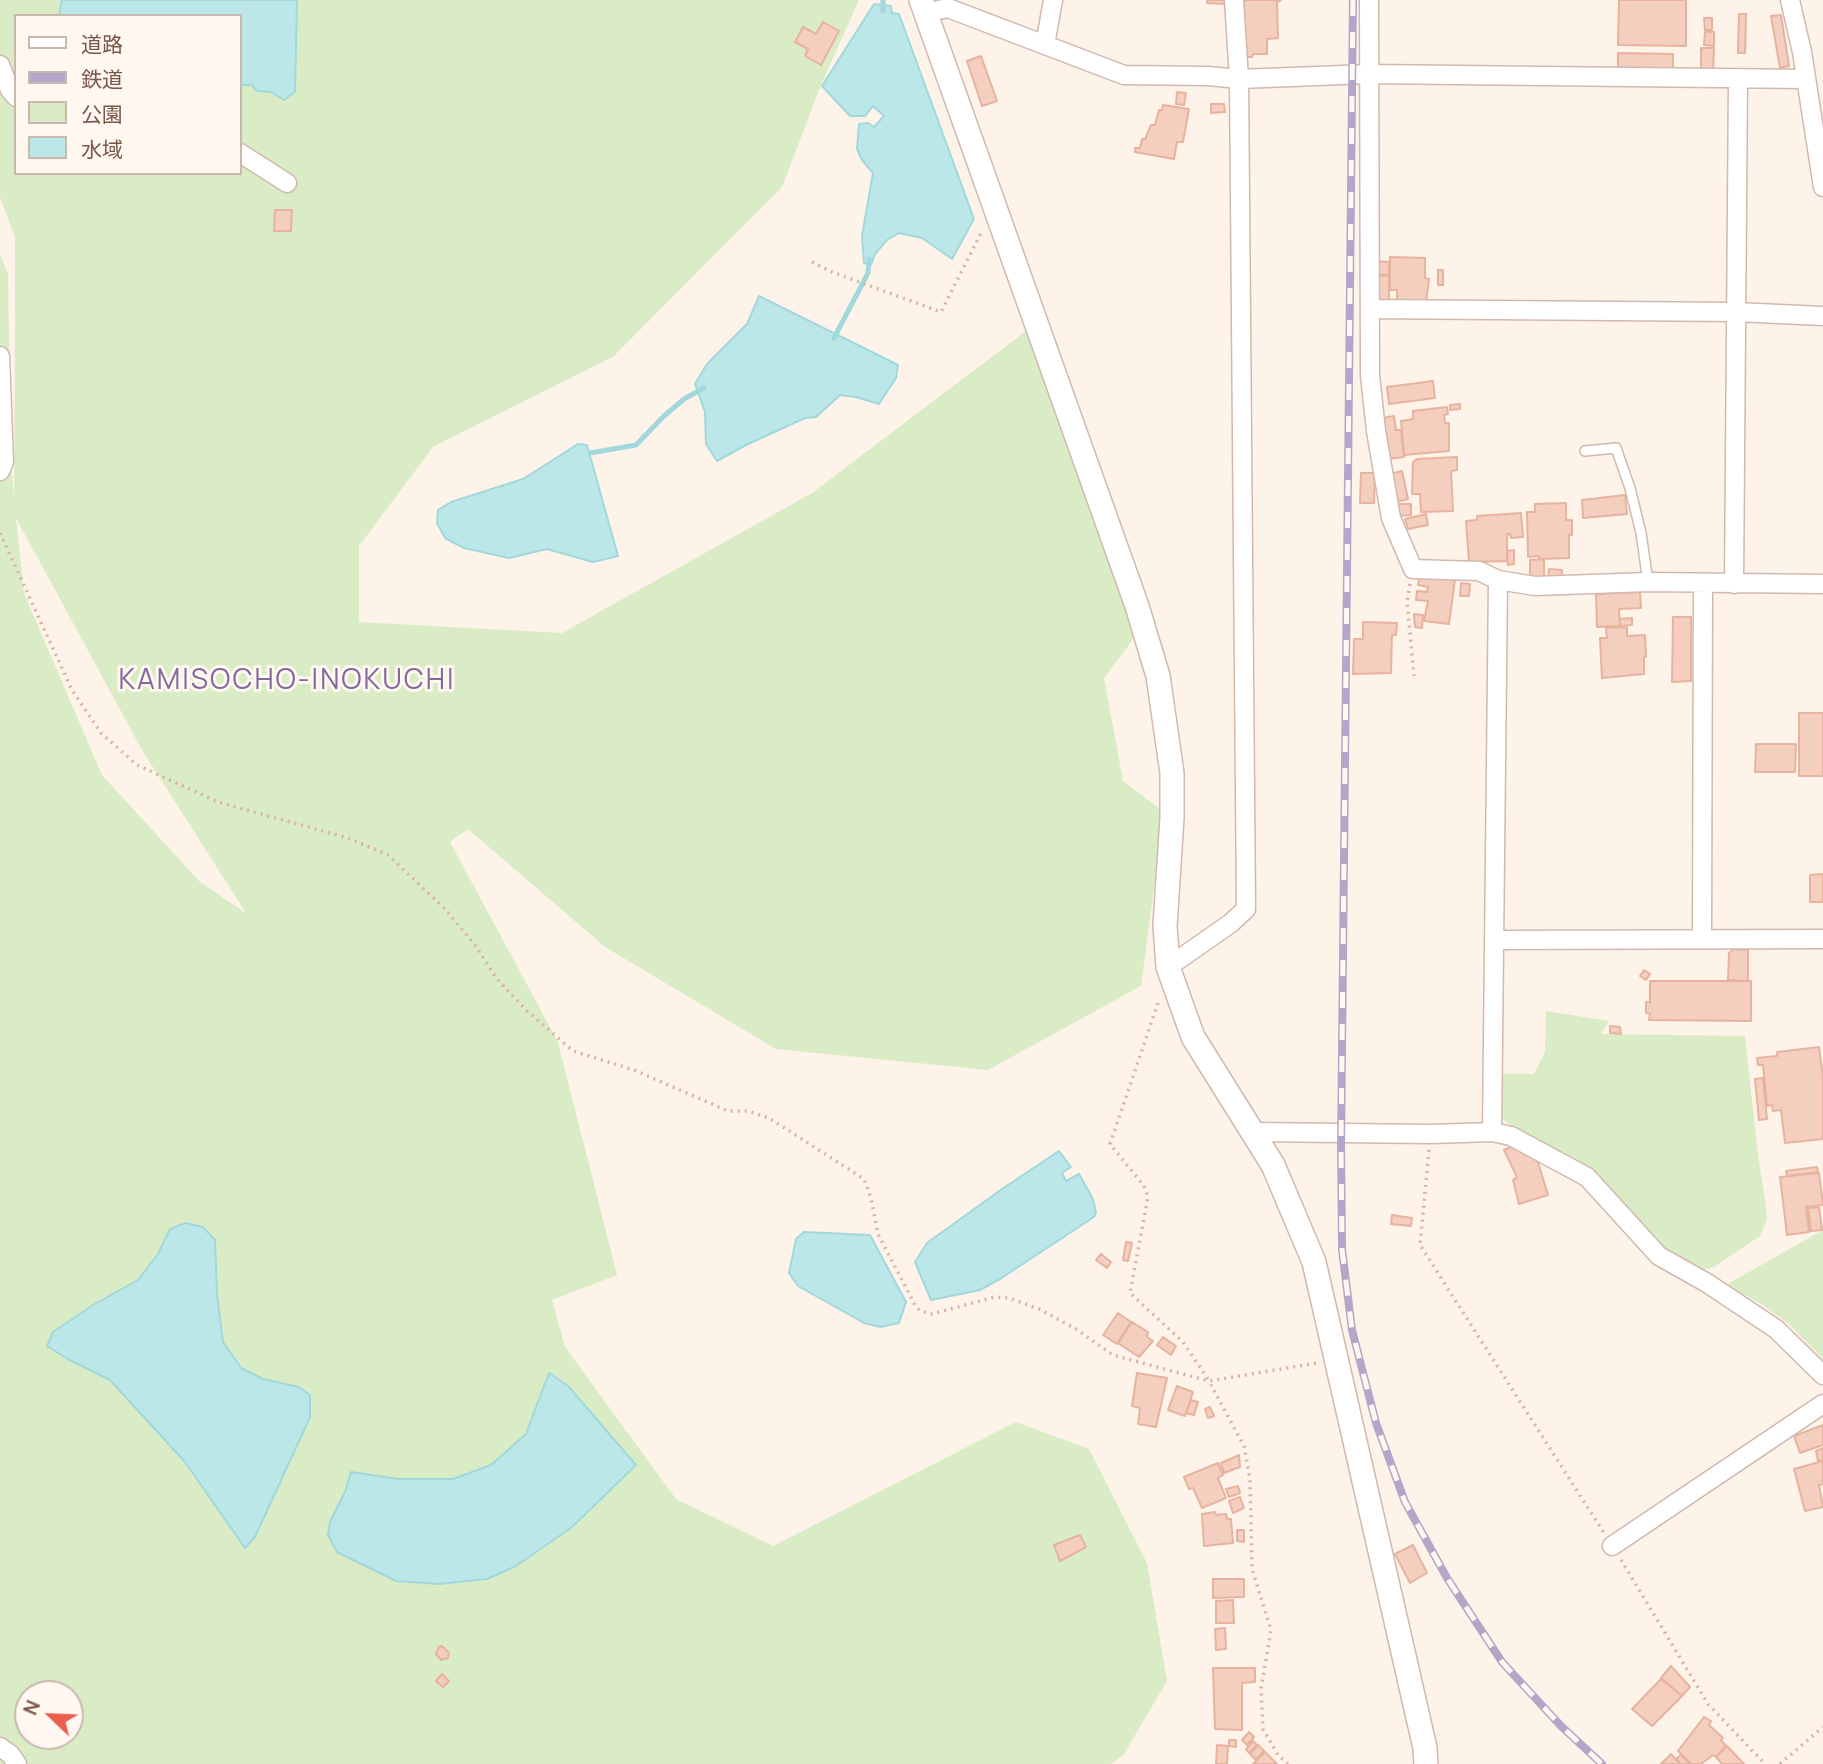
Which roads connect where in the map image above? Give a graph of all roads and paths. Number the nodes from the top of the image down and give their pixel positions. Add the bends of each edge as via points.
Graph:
1 (1054, 0) edge
2 (1234, 0) edge
3 (1369, 0) edge
4 (1790, 0) edge
5 (923, 6) edge
6 (1045, 45) junction
7 (0, 65) edge
8 (1368, 74) junction
9 (1738, 78) junction
10 (1239, 79) junction
11 (1806, 79) junction
12 (14, 95) edge
13 (242, 154) edge
14 (287, 183) dead end
15 (1823, 187) edge
16 (997, 213) junction
17 (812, 262) dead end
18 (1370, 309) junction
19 (1736, 312) junction
20 (1823, 316) edge
21 (0, 356) edge
22 (1586, 451) dead end
23 (0, 471) edge
24 (0, 533) edge
25 (1413, 569) junction
26 (1498, 580) junction
27 (1648, 582) junction
28 (1703, 583) junction
29 (1734, 584) junction
30 (1823, 584) edge
31 (1414, 676) dead end
32 (1702, 938) junction
33 (1823, 939) edge
34 (1494, 940) junction
35 (1171, 976) junction
36 (1254, 1132) junction
37 (1492, 1132) junction
38 (1431, 1134) junction
39 (1336, 1360) junction
40 (1823, 1375) edge
41 (1209, 1381) junction
42 (1823, 1404) edge
43 (1612, 1546) junction
44 (1823, 1727) edge
45 (0, 1747) edge
46 (17, 1764) edge
47 (1288, 1764) edge
48 (1426, 1764) edge
49 (1765, 1764) edge
50 (1780, 1764) edge

1 - 6 street
2 - 10 street
3 - 8 street
4 - 11 street
5 - 6 street via 948,8
5 - 16 street
6 - 10 street via 1124,75
7 - 12 street
8 - 9 street
8 - 10 street
8 - 18 street
9 - 11 street
9 - 19 street
10 - 35 street via 1246,909
11 - 15 street
13 - 14 street
16 - 17 path via 979,235 941,312
16 - 35 street via 1158,676 1172,773 1165,926
18 - 19 street
18 - 25 street via 1376,431 1391,518
19 - 20 street
19 - 29 street
21 - 23 street via 4,462
22 - 27 lane via 1616,448 1642,533
24 - 41 path via 72,690 101,733 137,765 218,802 348,838 388,855 446,910 527,1011 573,1051 634,1070 728,1111 769,1118 864,1179 878,1234 920,1311 932,1314 995,1297 1009,1298 1076,1329 1113,1355
25 - 26 street via 1479,572
25 - 31 path via 1408,601
26 - 27 street via 1535,586
26 - 34 street
27 - 28 street
28 - 29 street
28 - 32 street
29 - 30 street
32 - 33 street
32 - 34 street
34 - 37 street
35 - 36 street via 1193,1037
35 - 41 path via 1110,1144 1148,1197 1130,1293 1183,1342
36 - 38 street
36 - 39 street via 1314,1262
37 - 38 street
37 - 40 street via 1511,1136 1587,1177 1659,1256 1776,1329
38 - 43 path via 1420,1245
39 - 41 path
39 - 48 street
41 - 47 path via 1244,1446 1250,1479 1252,1569 1271,1630 1261,1689 1264,1729
42 - 43 street
43 - 49 path via 1708,1704
44 - 50 path
45 - 46 street

